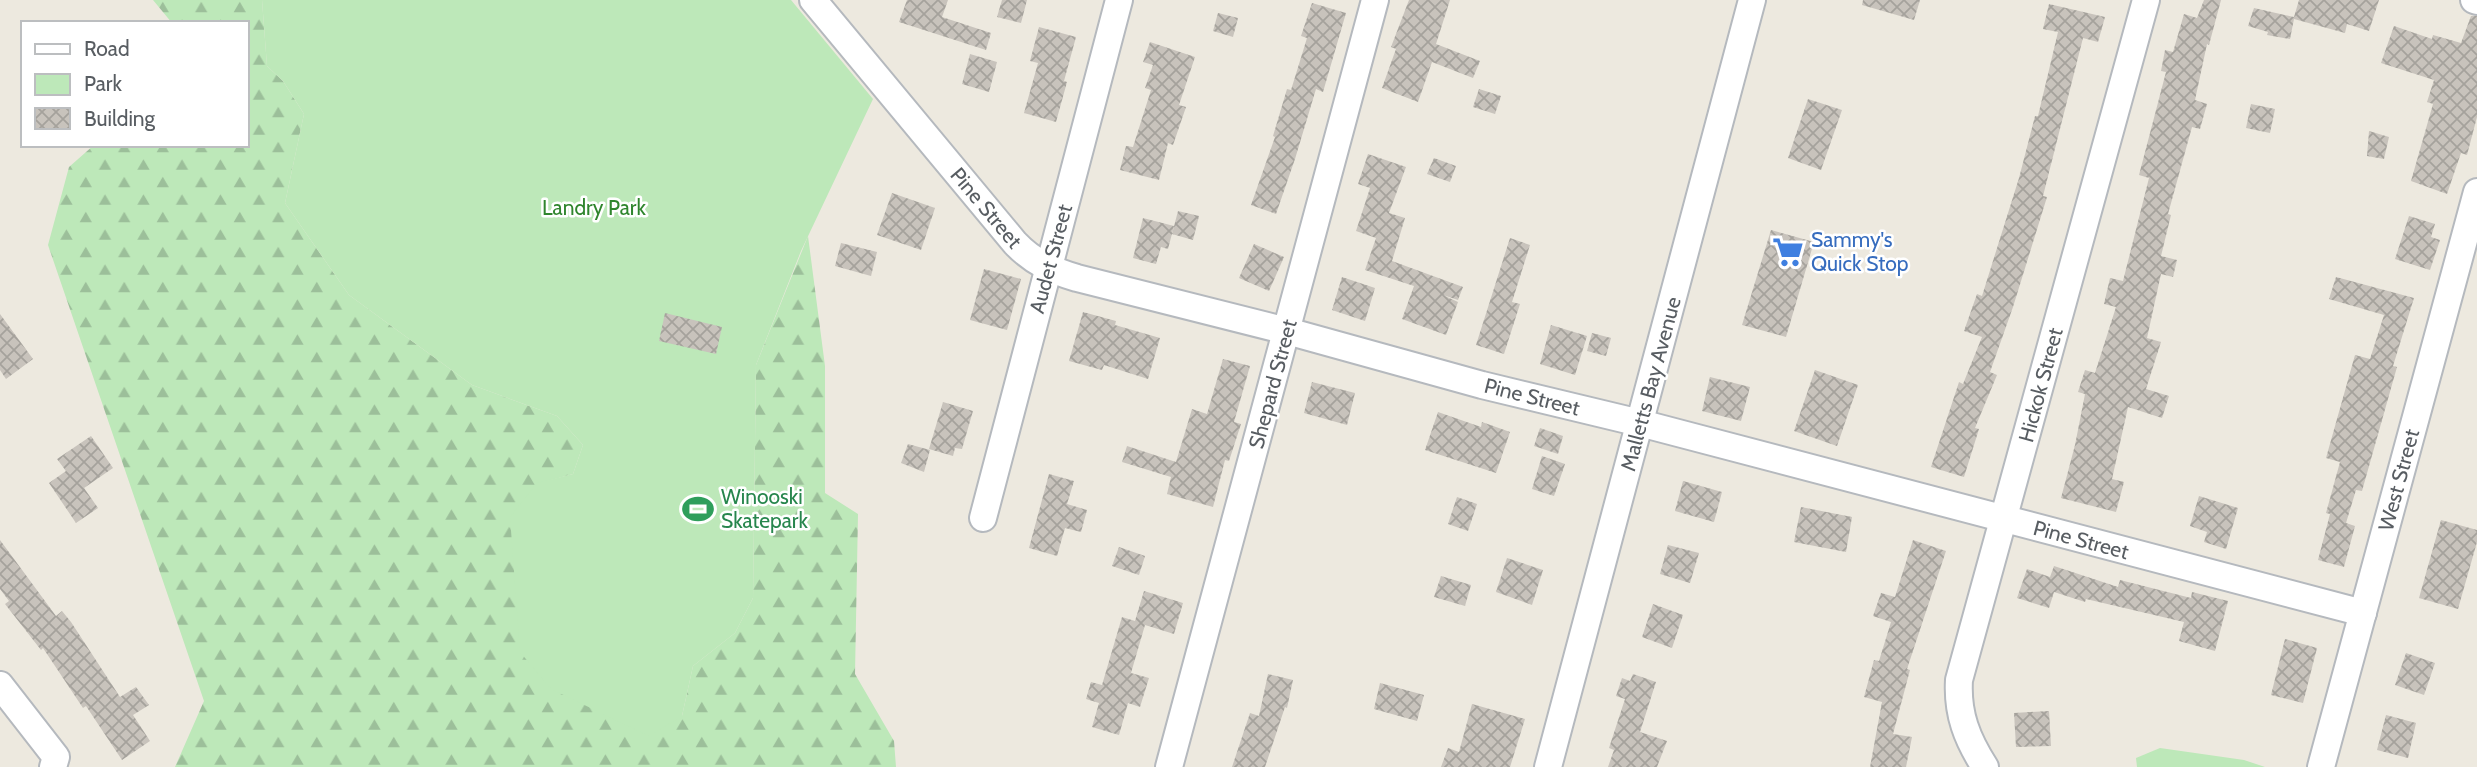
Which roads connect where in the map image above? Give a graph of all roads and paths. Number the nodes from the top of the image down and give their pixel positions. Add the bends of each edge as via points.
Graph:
1 (813, 0) edge
2 (1119, 0) edge
3 (1375, 0) edge
4 (1752, 0) edge
5 (2146, 0) edge
6 (2477, 192) edge
7 (1049, 269) junction
8 (1287, 331) junction
9 (1640, 423) junction
10 (983, 518) dead end
11 (2004, 520) junction
12 (2363, 613) junction
13 (0, 685) edge
14 (53, 767) edge
15 (1169, 767) edge
16 (1548, 767) edge
17 (1985, 767) edge
18 (2321, 767) edge

1 - 7 street, Pine Street via 1014,243
2 - 7 street, Audet Street
3 - 8 street, Shepard Street
4 - 9 street, Malletts Bay Avenue
5 - 11 street, Hickok Street
6 - 12 street, West Street
7 - 8 street, Pine Street
7 - 10 street, Audet Street
8 - 9 street, Pine Street
8 - 15 street, Shepard Street
9 - 11 street, Pine Street
9 - 16 street, Malletts Bay Avenue
11 - 12 street, Pine Street
11 - 17 street, Hickok Street via 1959,680 1961,720
12 - 18 street, West Street
13 - 14 street via 56,757

